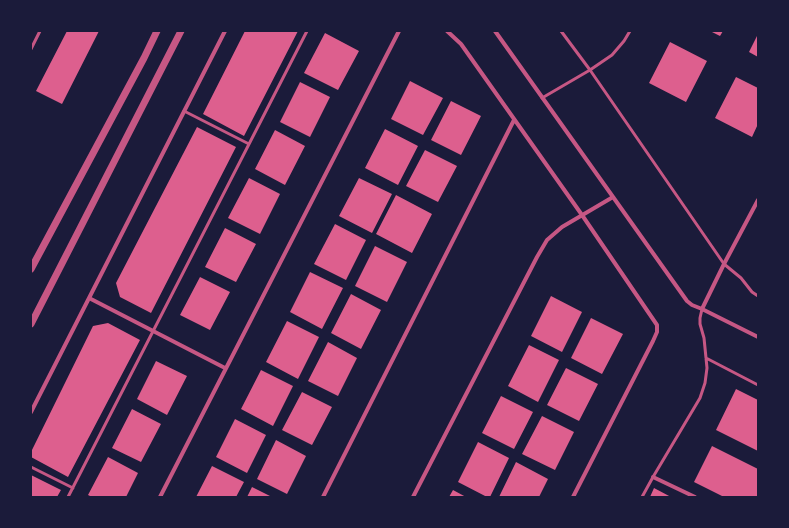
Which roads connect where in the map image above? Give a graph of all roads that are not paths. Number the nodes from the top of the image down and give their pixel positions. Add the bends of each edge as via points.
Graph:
1 (40, 31) edge
2 (157, 31) edge
3 (181, 31) edge
4 (185, 31) edge
5 (225, 31) edge
6 (308, 31) edge
7 (399, 31) edge
8 (447, 31) edge
9 (495, 31) edge
10 (561, 31) edge
11 (630, 31) edge
12 (31, 49) edge
13 (170, 52) junction
14 (590, 70) junction
15 (542, 98) junction
16 (184, 111) junction
17 (514, 120) junction
18 (249, 144) junction
19 (613, 197) junction
20 (758, 200) edge
21 (582, 215) junction
22 (724, 264) junction
23 (31, 269) edge
24 (758, 296) edge
25 (89, 298) junction
26 (702, 309) junction
27 (31, 324) edge
28 (153, 331) junction
29 (758, 337) edge
30 (706, 358) junction
31 (226, 368) junction
32 (758, 385) edge
33 (31, 412) edge
34 (31, 467) edge
35 (653, 476) junction
36 (73, 488) junction
37 (68, 497) edge
38 (160, 497) edge
39 (323, 497) edge
40 (413, 497) edge
41 (573, 497) edge
42 (642, 497) edge
43 (695, 497) edge

1 - 12 lane
2 - 23 street
3 - 13 street
4 - 13 street
5 - 16 street
6 - 18 lane
7 - 31 street
8 - 17 street via 461,44
9 - 15 street
10 - 14 lane
11 - 14 lane via 612,55
13 - 27 street
14 - 15 lane
14 - 22 lane
15 - 19 street
16 - 18 lane
16 - 25 street
17 - 21 street
17 - 39 street
18 - 28 lane
19 - 21 street
19 - 26 street via 687,301
20 - 22 street
21 - 40 street via 547,240
21 - 41 street via 657,325 657,332
22 - 24 lane
22 - 26 street
25 - 28 street
25 - 33 street
26 - 29 street
26 - 30 lane via 700,324
28 - 31 street
28 - 36 lane
30 - 32 lane
30 - 35 lane via 708,368 700,398
31 - 38 street
34 - 36 lane
35 - 42 lane
35 - 43 street
36 - 37 lane

